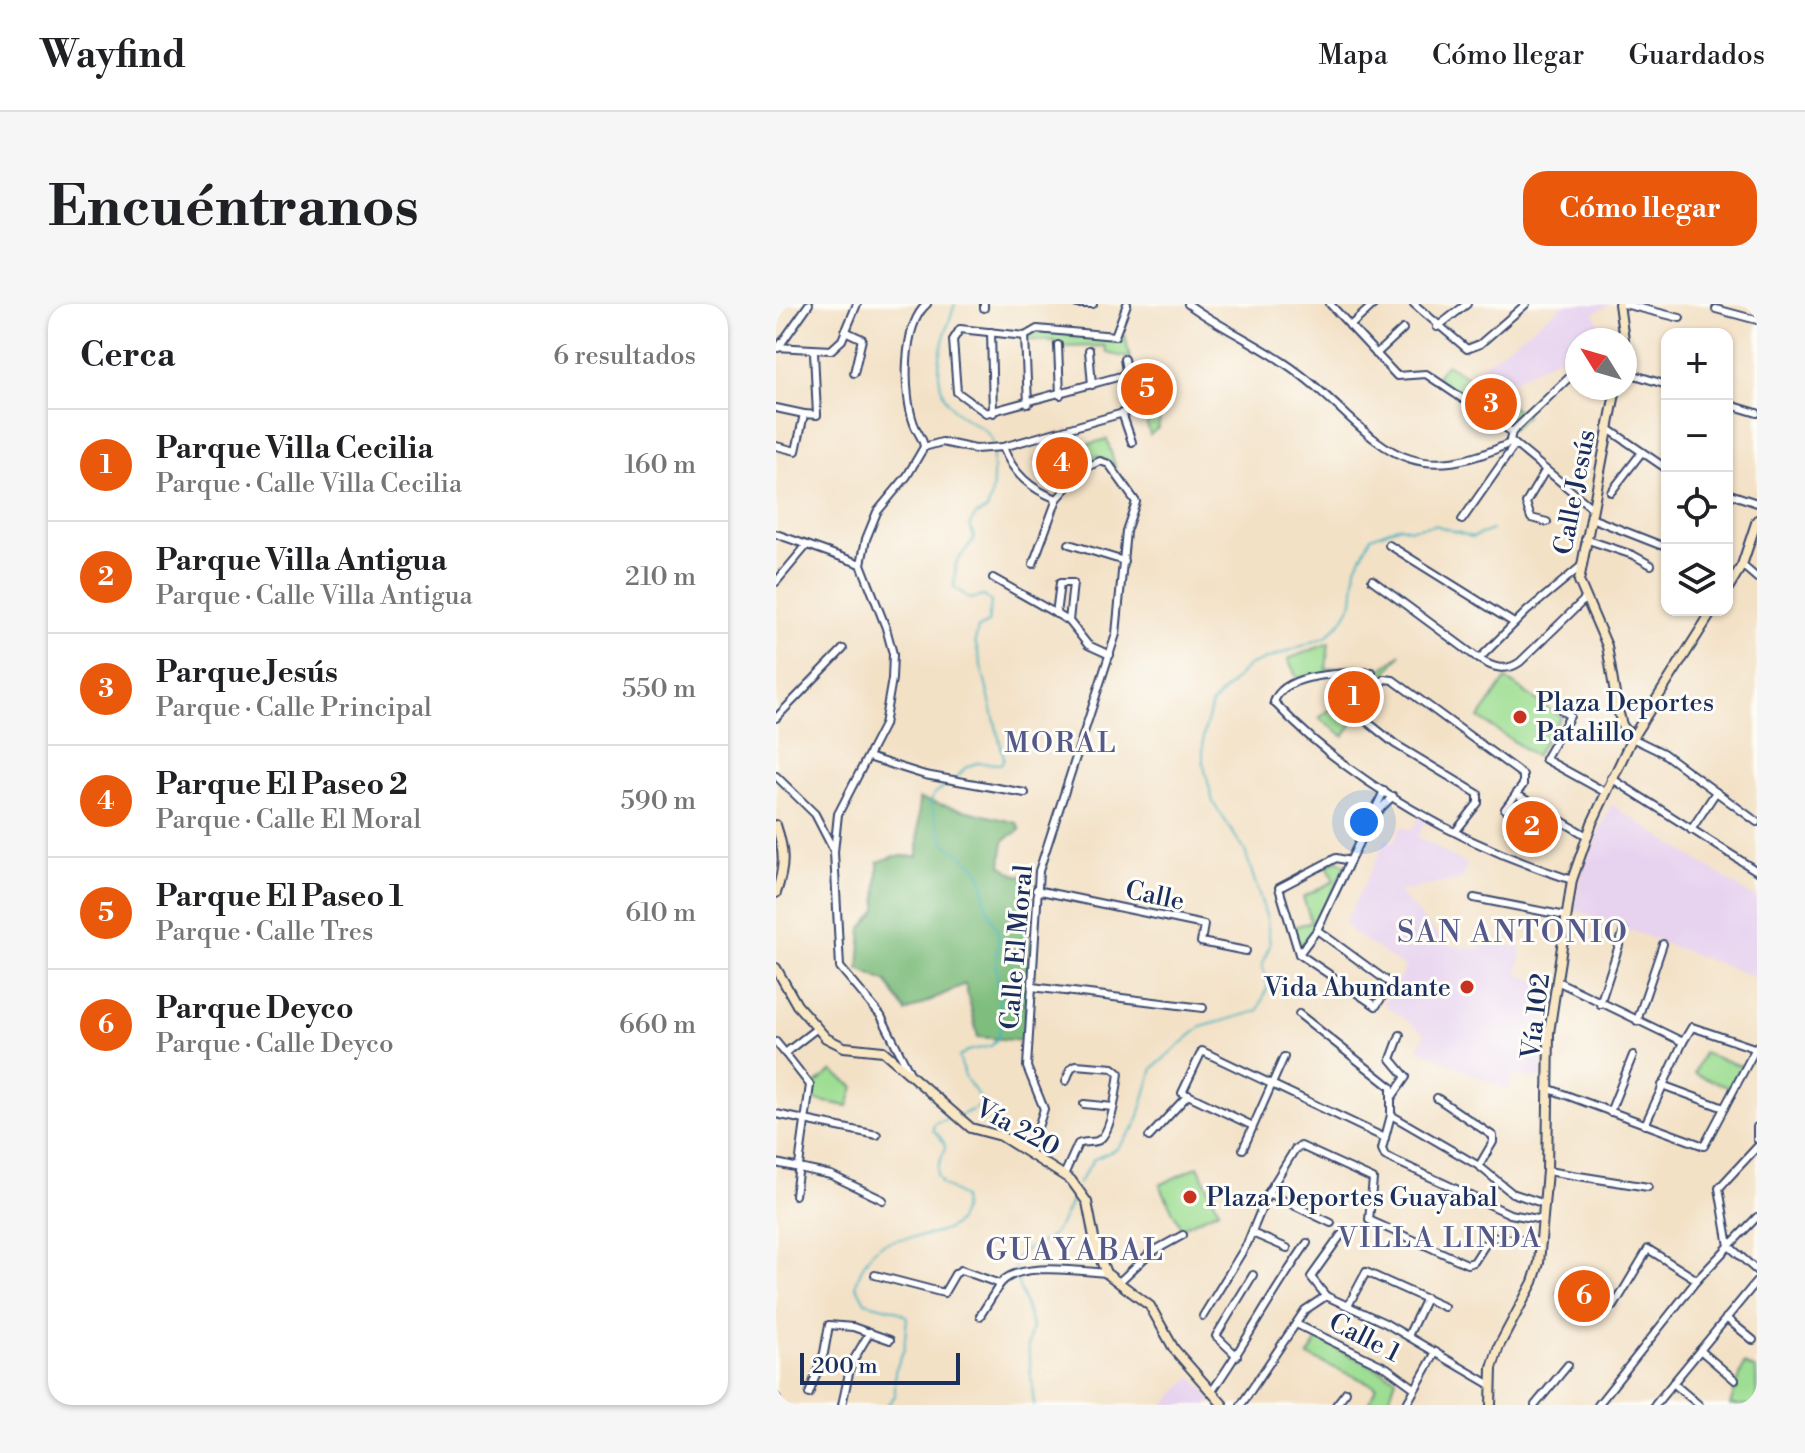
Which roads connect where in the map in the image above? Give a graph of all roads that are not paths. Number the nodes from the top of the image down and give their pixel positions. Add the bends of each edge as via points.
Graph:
1 (809, 304) edge
2 (857, 304) edge
3 (927, 304) edge
4 (1077, 304) edge
5 (1093, 304) edge
6 (1127, 304) edge
7 (1188, 304) edge
8 (1330, 304) edge
9 (1374, 304) edge
10 (1414, 304) edge
11 (1467, 304) edge
12 (1526, 304) edge
13 (1621, 304) edge
14 (1661, 308) edge
15 (1716, 309) dead end
16 (1680, 318) dead end
17 (1757, 320) edge
18 (1350, 326) junction
19 (1437, 327) junction
20 (1623, 328) edge
21 (1403, 329) dead end
22 (845, 331) junction
23 (991, 332) junction
24 (1025, 336) junction
25 (1058, 345) dead end
26 (777, 348) edge
27 (1089, 350) dead end
28 (814, 352) junction
29 (1376, 354) junction
30 (1124, 359) dead end
31 (854, 373) dead end
32 (1637, 376) edge
33 (1565, 381) edge
34 (1661, 383) edge
35 (1092, 385) junction
36 (1060, 395) junction
37 (1613, 400) edge
38 (1028, 404) junction
39 (1733, 406) edge
40 (776, 408) edge
41 (1141, 408) dead end
42 (993, 413) junction
43 (1122, 413) junction
44 (1757, 413) edge
45 (804, 414) junction
46 (1607, 428) junction
47 (1512, 432) junction
48 (1132, 442) dead end
49 (1512, 444) junction
50 (776, 446) edge
51 (924, 447) junction
52 (999, 447) junction
53 (1642, 452) junction
54 (1661, 465) edge
55 (1545, 471) junction
56 (1611, 492) dead end
57 (1733, 495) edge
58 (1057, 499) junction
59 (1757, 503) edge
60 (1591, 513) junction
61 (1462, 520) dead end
62 (1757, 520) edge
63 (1547, 522) dead end
64 (776, 534) edge
65 (1585, 539) junction
66 (1069, 544) dead end
67 (807, 545) junction
68 (1389, 545) dead end
69 (1660, 545) dead end
70 (1124, 561) junction
71 (861, 564) junction
72 (1033, 564) dead end
73 (1651, 565) dead end
74 (1742, 565) junction
75 (1580, 567) junction
76 (993, 578) dead end
77 (1757, 578) edge
78 (1372, 580) dead end
79 (1733, 580) edge
80 (776, 582) edge
81 (1585, 599) junction
82 (1056, 614) junction
83 (1709, 616) edge
84 (1069, 621) junction
85 (1514, 623) junction
86 (843, 649) dead end
87 (1110, 655) junction
88 (1479, 659) junction
89 (1372, 672) dead end
90 (1562, 711) dead end
91 (776, 718) edge
92 (1632, 738) junction
93 (868, 757) junction
94 (776, 776) edge
95 (1611, 778) junction
96 (1384, 791) junction
97 (1605, 792) junction
98 (1716, 792) junction
99 (1025, 793) dead end
100 (1516, 794) junction
101 (1393, 796) junction
102 (1505, 809) dead end
103 (1373, 816) junction
104 (1757, 822) edge
105 (776, 825) edge
106 (1691, 830) junction
107 (1456, 831) junction
108 (1587, 836) junction
109 (779, 846) edge
110 (834, 852) junction
111 (1350, 861) junction
112 (1756, 872) edge
113 (1572, 880) junction
114 (1036, 890) junction
115 (776, 893) edge
116 (1474, 898) dead end
117 (1566, 916) junction
118 (1317, 930) junction
119 (1624, 930) dead end
120 (1663, 944) dead end
121 (1246, 951) dead end
122 (1299, 954) junction
123 (776, 968) edge
124 (1559, 982) junction
125 (1032, 987) junction
126 (1600, 1004) junction
127 (1203, 1008) dead end
128 (1299, 1014) dead end
129 (1637, 1021) junction
130 (816, 1029) junction
131 (1400, 1035) dead end
132 (776, 1042) edge
133 (1683, 1042) junction
134 (1757, 1048) edge
135 (785, 1053) junction
136 (1633, 1055) dead end
137 (1284, 1057) dead end
138 (910, 1073) junction
139 (1066, 1081) dead end
140 (1272, 1082) junction
141 (1662, 1085) junction
142 (1547, 1088) junction
143 (1188, 1095) junction
144 (1392, 1097) junction
145 (1437, 1098) dead end
146 (1084, 1104) dead end
147 (1113, 1107) junction
148 (1724, 1108) junction
149 (1610, 1112) junction
150 (776, 1114) edge
151 (1391, 1115) junction
152 (805, 1121) junction
153 (1645, 1125) junction
154 (1253, 1126) junction
155 (1757, 1127) edge
156 (877, 1135) dead end
157 (1149, 1137) dead end
158 (1385, 1138) junction
159 (1757, 1139) edge
160 (1757, 1147) edge
161 (1243, 1149) dead end
162 (1030, 1151) junction
163 (776, 1163) edge
164 (1479, 1166) junction
165 (799, 1168) junction
166 (1547, 1171) junction
167 (1068, 1174) junction
168 (1648, 1187) dead end
169 (1268, 1193) junction
170 (795, 1195) dead end
171 (883, 1200) dead end
172 (1545, 1204) junction
173 (1754, 1218) edge
174 (1543, 1220) junction
175 (1331, 1223) dead end
176 (1757, 1228) edge
177 (1252, 1233) junction
178 (1183, 1235) dead end
179 (1341, 1235) dead end
180 (1542, 1242) junction
181 (1307, 1243) dead end
182 (1729, 1246) junction
183 (1287, 1248) dead end
184 (1757, 1271) edge
185 (1106, 1273) junction
186 (875, 1275) dead end
187 (1253, 1275) dead end
188 (1697, 1280) junction
189 (1757, 1281) edge
190 (1118, 1283) junction
191 (1000, 1284) junction
192 (1326, 1296) junction
193 (1426, 1298) junction
194 (1349, 1304) junction
195 (1614, 1306) dead end
196 (1444, 1307) dead end
197 (980, 1316) dead end
198 (1203, 1316) dead end
199 (1726, 1318) junction
200 (1296, 1324) junction
201 (870, 1332) junction
202 (1408, 1336) junction
203 (890, 1340) dead end
204 (1755, 1341) edge
205 (1700, 1350) junction
206 (1436, 1352) junction
207 (1237, 1356) junction
208 (1568, 1365) dead end
209 (1735, 1380) dead end
210 (1673, 1383) junction
211 (1491, 1385) junction
212 (1413, 1387) junction
213 (1212, 1391) junction
214 (1346, 1392) dead end
215 (809, 1394) dead end
216 (776, 1397) edge
217 (778, 1405) edge
218 (842, 1405) edge
219 (1223, 1405) edge
220 (1241, 1405) edge
221 (1336, 1405) edge
222 (1406, 1405) edge
223 (1491, 1405) edge
224 (1535, 1405) edge
225 (1598, 1405) edge
226 (1655, 1405) edge
227 (1699, 1405) edge

1 - 26 street
2 - 22 street
3 - 51 street via 913,320 907,352 914,424
4 - 5 street
6 - 24 street via 1115,336 1037,329
7 - 49 street via 1282,361 1367,436 1404,456 1456,463
8 - 18 street
9 - 18 street
10 - 19 street
11 - 19 street
12 - 19 street via 1467,349
13 - 14 street
13 - 20 main road
14 - 16 street
15 - 17 street
18 - 29 street
21 - 29 street
22 - 28 street via 837,346
22 - 31 street via 862,339
23 - 24 street
23 - 42 street
23 - 42 street via 955,333 960,396
24 - 38 street
25 - 36 street
26 - 28 street
27 - 35 street
28 - 45 street via 817,415
29 - 47 street via 1397,376 1426,374
30 - 35 street via 1124,374
32 - 34 street
33 - 47 street
35 - 36 street
36 - 38 street
37 - 46 main road, Calle Jesús
38 - 42 street
39 - 44 street
40 - 45 street
41 - 43 street
43 - 48 street
43 - 52 street
45 - 50 street via 796,451
46 - 53 street
46 - 60 main road, Calle Jesús
47 - 49 street
49 - 55 street
49 - 61 street
51 - 52 street via 942,442
51 - 71 street via 871,523
52 - 58 street via 1024,481
53 - 54 street
53 - 56 street
55 - 60 street
55 - 63 street via 1526,503 1531,518
57 - 59 street
58 - 70 street, Calle El Moral via 1085,468 1100,461 1109,464 1136,502 1126,531
58 - 72 street
60 - 65 main road, Calle Jesús
60 - 69 street
62 - 74 main road
64 - 67 street
65 - 73 street
65 - 75 main road, Calle Jesús
66 - 70 street
67 - 71 street
67 - 80 street
68 - 85 street
70 - 87 street, Calle El Moral
71 - 93 street via 893,654 889,707
74 - 77 street
74 - 79 main road
75 - 81 main road, Calle Jesús
75 - 85 street
76 - 82 street
78 - 88 street
81 - 88 street via 1515,666 1497,668
81 - 92 main road, Calle Jesús via 1607,646 1622,725
82 - 84 street
82 - 84 street via 1060,583 1073,583
83 - 92 main road, Vía 102
84 - 87 street via 1088,645
85 - 88 street
86 - 91 street
87 - 114 street, Calle El Moral via 1043,854
89 - 96 street via 1314,678 1286,687 1274,702
90 - 97 street via 1570,716 1545,759
92 - 95 main road, Vía 102
92 - 98 street via 1663,753
93 - 99 street
93 - 110 street via 838,814
94 - 110 street via 815,814
95 - 97 main road, Vía 102
95 - 106 street
96 - 101 street
96 - 103 street
97 - 108 main road, Vía 102
98 - 104 street
98 - 106 street
100 - 102 street
100 - 107 street via 1523,775 1390,678 1381,681 1360,710 1361,718 1478,794 1478,803
100 - 108 street
101 - 103 street
101 - 107 street
103 - 111 street
105 - 109 main road
106 - 112 street
107 - 113 street via 1500,854
108 - 113 main road, Vía 102
109 - 115 main road via 785,867
110 - 138 street via 840,967 881,1016
111 - 118 street
111 - 122 street via 1336,858 1279,888
113 - 117 main road, Vía 102
114 - 121 street, Calle via 1204,925 1201,942
114 - 125 street, Calle El Moral
116 - 117 street
117 - 124 main road, Vía 102
118 - 122 street
118 - 122 street via 1391,985 1373,1007
119 - 126 street
120 - 129 street
123 - 130 main road
124 - 126 street
124 - 142 main road, Vía 102 via 1550,1020
125 - 127 street
125 - 162 street, Calle El Moral via 1027,1067 1044,1109
126 - 129 street
128 - 144 street via 1391,1087
129 - 133 street
130 - 135 street
130 - 138 main road, Vía 220 via 834,1043 883,1051
131 - 144 street via 1391,1059 1406,1077
132 - 135 street
133 - 134 street via 1692,1027
133 - 141 street
134 - 148 street
135 - 152 street via 808,1080
136 - 149 street
137 - 140 street
138 - 162 main road, Vía 220 via 971,1128
139 - 147 street via 1076,1065 1117,1070
140 - 143 street via 1202,1051 1182,1093
140 - 154 street
140 - 158 street
141 - 148 street
141 - 153 street
142 - 149 street
142 - 166 main road, Vía 102
143 - 154 street
143 - 157 street
144 - 151 street
145 - 164 street via 1493,1136
146 - 147 street
147 - 167 street via 1104,1135 1078,1144
148 - 153 street via 1704,1146
149 - 153 street
150 - 152 street
151 - 158 street
151 - 164 street
152 - 156 street
152 - 165 street
154 - 161 street
155 - 159 street
158 - 174 street via 1385,1156 1510,1214
160 - 182 street via 1719,1188
162 - 167 main road, Vía 220
163 - 165 street
164 - 172 street via 1512,1193
165 - 170 street
165 - 171 street via 831,1175
166 - 168 street
166 - 172 main road, Vía 102
167 - 185 main road, Vía 220 via 1087,1202
169 - 175 street
169 - 177 street
169 - 180 street via 1301,1146 1373,1179 1369,1220 1471,1265 1490,1237
172 - 174 main road, Vía 102
173 - 176 street
173 - 182 street
174 - 180 main road, Vía 102
177 - 183 street
177 - 198 street
178 - 190 street via 1150,1253
179 - 192 street via 1310,1281
180 - 211 main road, Vía 102 via 1533,1282 1499,1346
181 - 207 street via 1263,1306
182 - 184 street
182 - 188 street
185 - 190 main road
185 - 191 street via 1049,1269 1010,1274
186 - 191 street via 944,1293 958,1271
187 - 207 street via 1216,1336
188 - 195 street via 1648,1249
188 - 225 street
189 - 199 street
190 - 213 main road via 1150,1306 1174,1349
191 - 197 street
192 - 194 street
192 - 200 street via 1310,1304
193 - 194 street via 1366,1272
193 - 196 street
193 - 202 street
194 - 202 street
199 - 204 street
199 - 205 street
200 - 212 street, Calle 1 via 1387,1368
200 - 220 street
201 - 203 street
201 - 215 street via 829,1325
201 - 218 street via 851,1364
202 - 206 street
205 - 209 street
205 - 210 street
206 - 211 street
206 - 212 street
207 - 213 street
208 - 224 street
210 - 226 street
210 - 227 street
211 - 223 main road, Vía 102
212 - 222 street
213 - 219 main road
214 - 221 street
216 - 217 street

